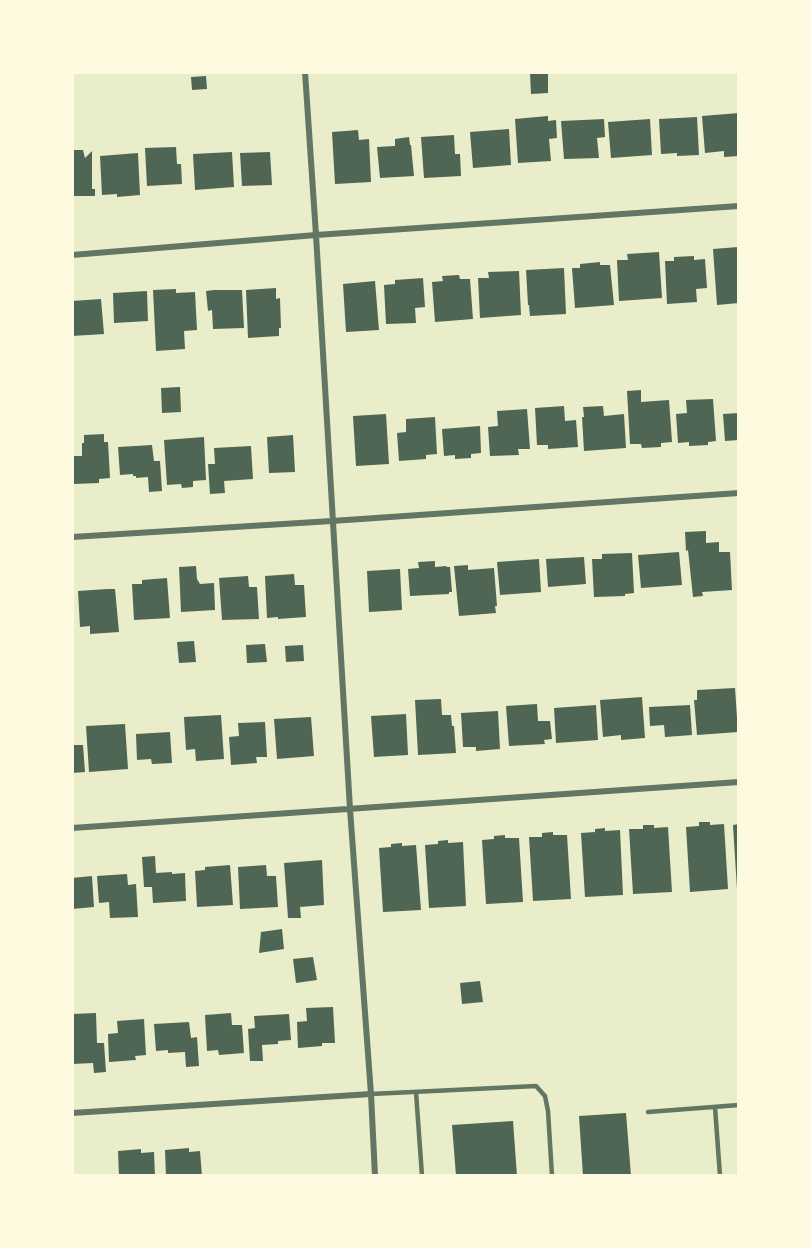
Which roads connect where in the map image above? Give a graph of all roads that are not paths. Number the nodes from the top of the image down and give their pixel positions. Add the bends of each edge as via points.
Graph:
1 (304, 72) edge
2 (739, 206) edge
3 (316, 235) junction
4 (72, 255) edge
5 (739, 493) edge
6 (332, 521) junction
7 (72, 537) edge
8 (739, 782) edge
9 (350, 809) junction
10 (72, 828) edge
11 (416, 1092) junction
12 (371, 1094) junction
13 (739, 1105) edge
14 (714, 1107) junction
15 (648, 1112) dead end
16 (72, 1113) edge
17 (375, 1176) edge
18 (422, 1176) edge
19 (552, 1176) edge
20 (720, 1176) edge

1 - 3 street
2 - 3 street
3 - 4 street
3 - 6 street
5 - 6 street
6 - 7 street
6 - 9 street
8 - 9 street
9 - 10 street
9 - 12 street
11 - 12 lane
11 - 18 lane
11 - 19 lane via 536,1086 545,1095 548,1111
12 - 16 street
12 - 17 street
13 - 14 lane
14 - 15 lane
14 - 20 lane

